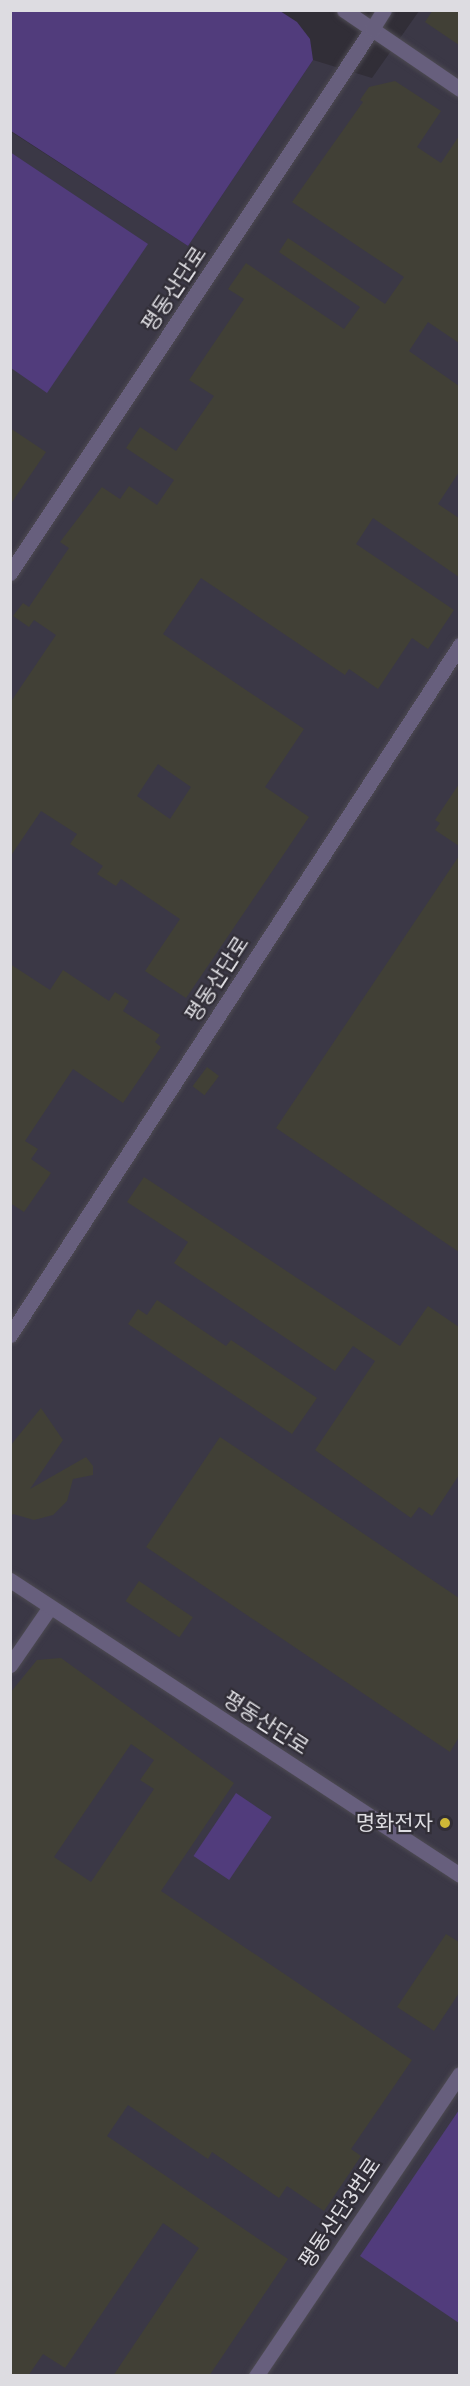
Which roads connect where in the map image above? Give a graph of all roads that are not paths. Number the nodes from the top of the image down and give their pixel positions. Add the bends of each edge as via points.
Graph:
1 (344, 10) edge
2 (384, 10) edge
3 (372, 29) junction
4 (459, 89) edge
5 (10, 573) edge
6 (459, 645) edge
7 (10, 1335) edge
8 (10, 1580) edge
9 (50, 1606) junction
10 (10, 1665) edge
11 (459, 1875) edge
12 (459, 2074) edge
13 (256, 2376) edge

1 - 3 street
2 - 3 street, 평동산단로
3 - 4 street
3 - 5 street, 평동산단로
6 - 7 street, 평동산단로
8 - 9 street, 평동산단로
9 - 10 street
9 - 11 street, 평동산단로
12 - 13 street, 평동산단3번로

